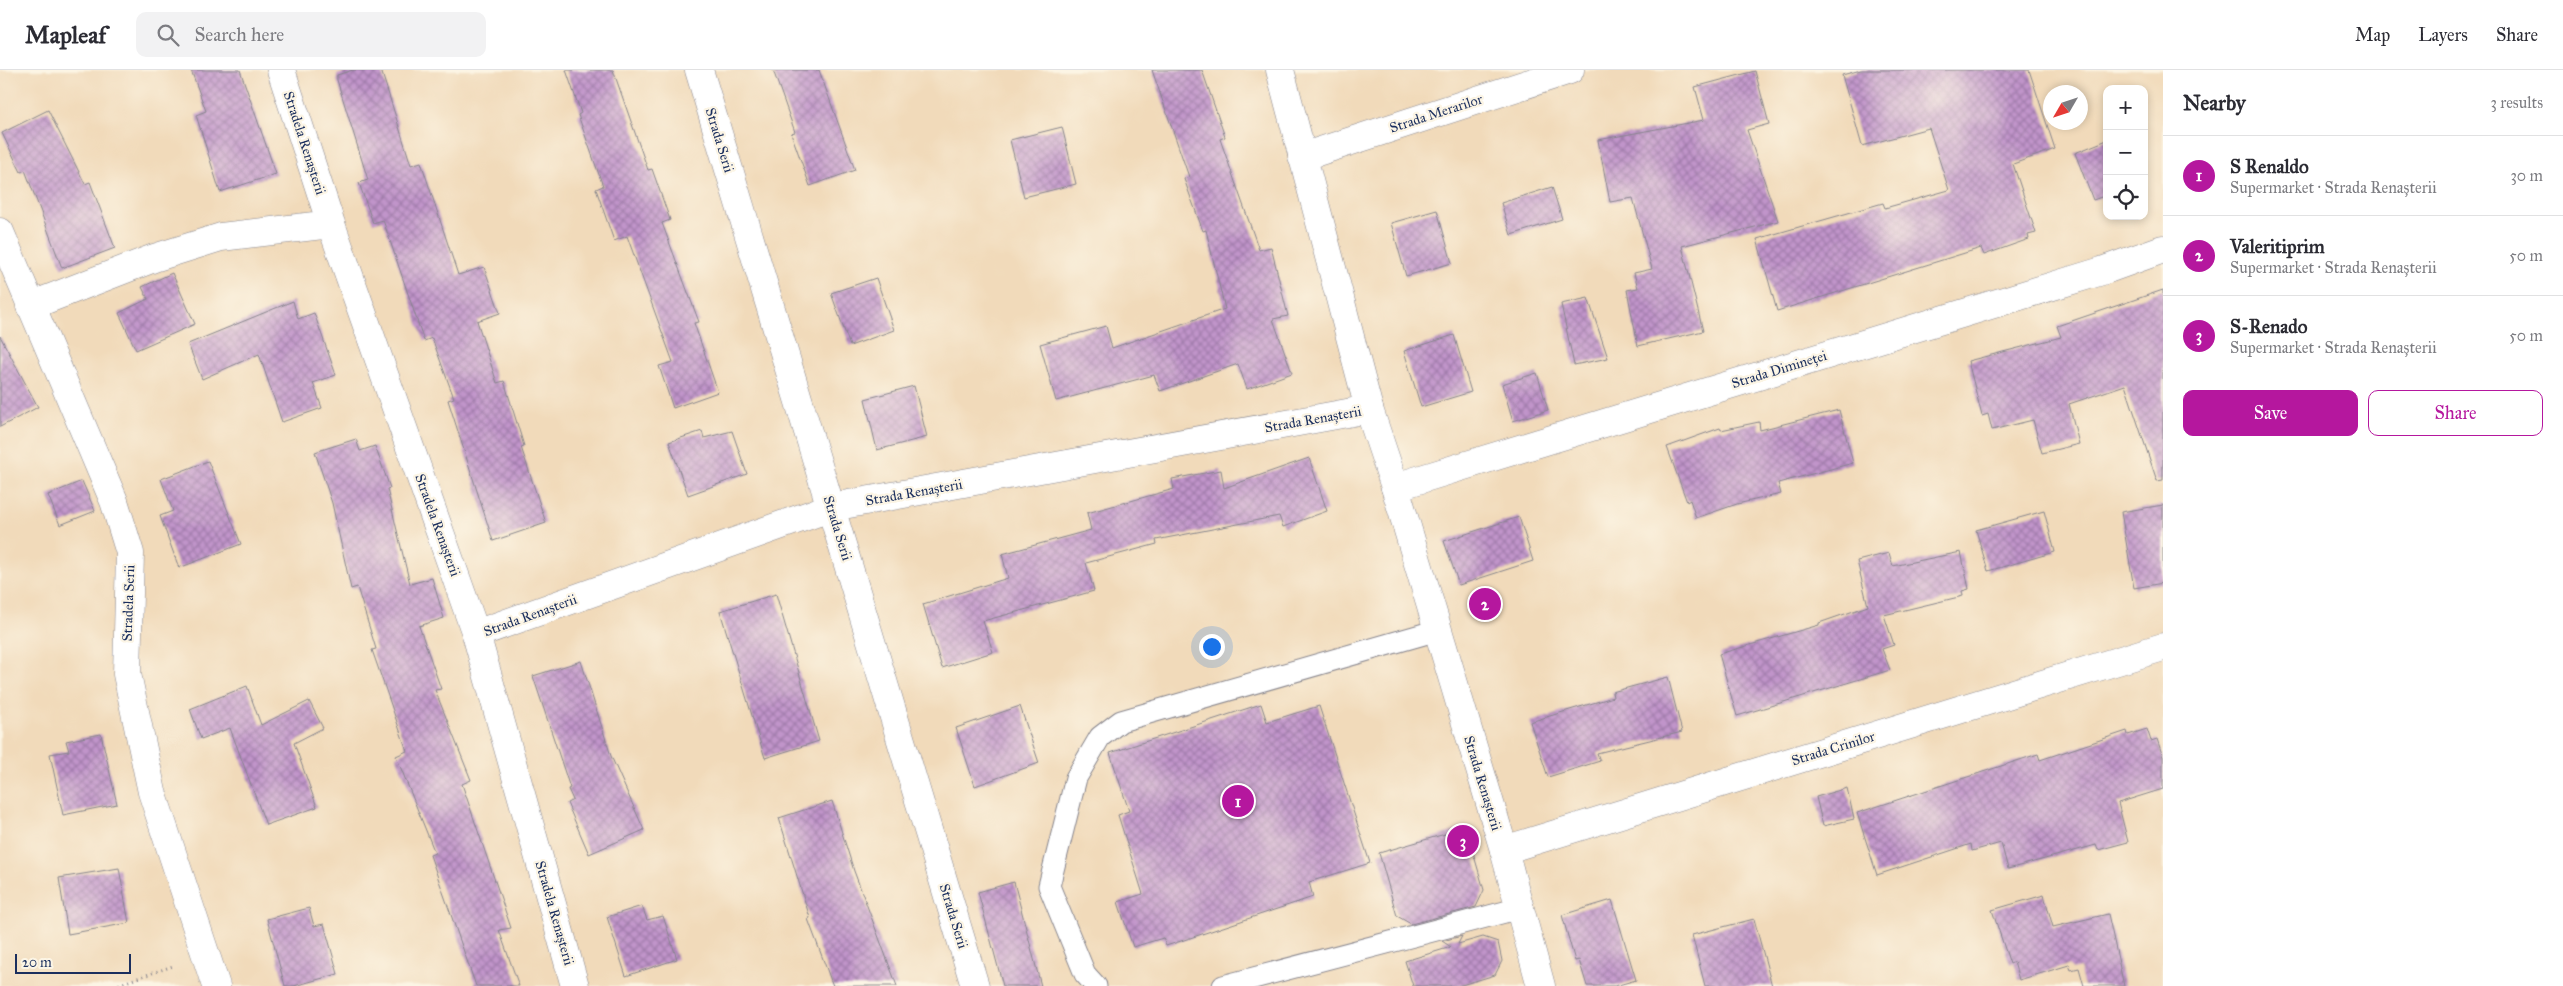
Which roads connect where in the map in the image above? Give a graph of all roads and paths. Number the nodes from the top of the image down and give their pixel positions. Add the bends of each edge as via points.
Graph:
1 (281, 70) edge
2 (699, 70) edge
3 (1280, 70) edge
4 (1570, 70) edge
5 (1302, 157) junction
6 (331, 224) junction
7 (0, 232) edge
8 (2163, 249) edge
9 (30, 306) junction
10 (1368, 409) junction
11 (1395, 487) junction
12 (832, 507) junction
13 (1438, 630) junction
14 (476, 634) junction
15 (2163, 647) edge
16 (1504, 850) junction
17 (1520, 908) junction
18 (206, 955) junction
19 (114, 986) edge
20 (216, 986) edge
21 (575, 986) edge
22 (975, 986) edge
23 (1096, 986) edge
24 (1224, 986) edge
25 (1541, 986) edge

1 - 6 street, Stradela Renașterii
2 - 12 street, Strada Serii
3 - 5 street, Strada Renașterii
4 - 5 street, Strada Merarilor
5 - 10 street, Strada Renașterii
6 - 9 street via 221,237 154,258
6 - 14 street, Stradela Renașterii
7 - 9 street, Stradela Serii
8 - 11 street, Strada Dimineței via 2102,271
9 - 18 street, Stradela Serii via 114,501 130,553 126,674 152,792
10 - 11 street, Strada Renașterii
10 - 12 street, Strada Renașterii
11 - 13 street, Strada Renașterii
12 - 14 street, Strada Renașterii
12 - 22 street, Strada Serii
13 - 16 street, Strada Renașterii
13 - 23 lane via 1121,721 1100,737 1076,778 1049,886 1085,974
14 - 21 street, Stradela Renașterii
15 - 16 street, Strada Crinilor
16 - 17 street, Strada Renașterii
17 - 24 lane
17 - 25 street, Strada Renașterii
18 - 19 path
18 - 20 street, Stradela Serii

